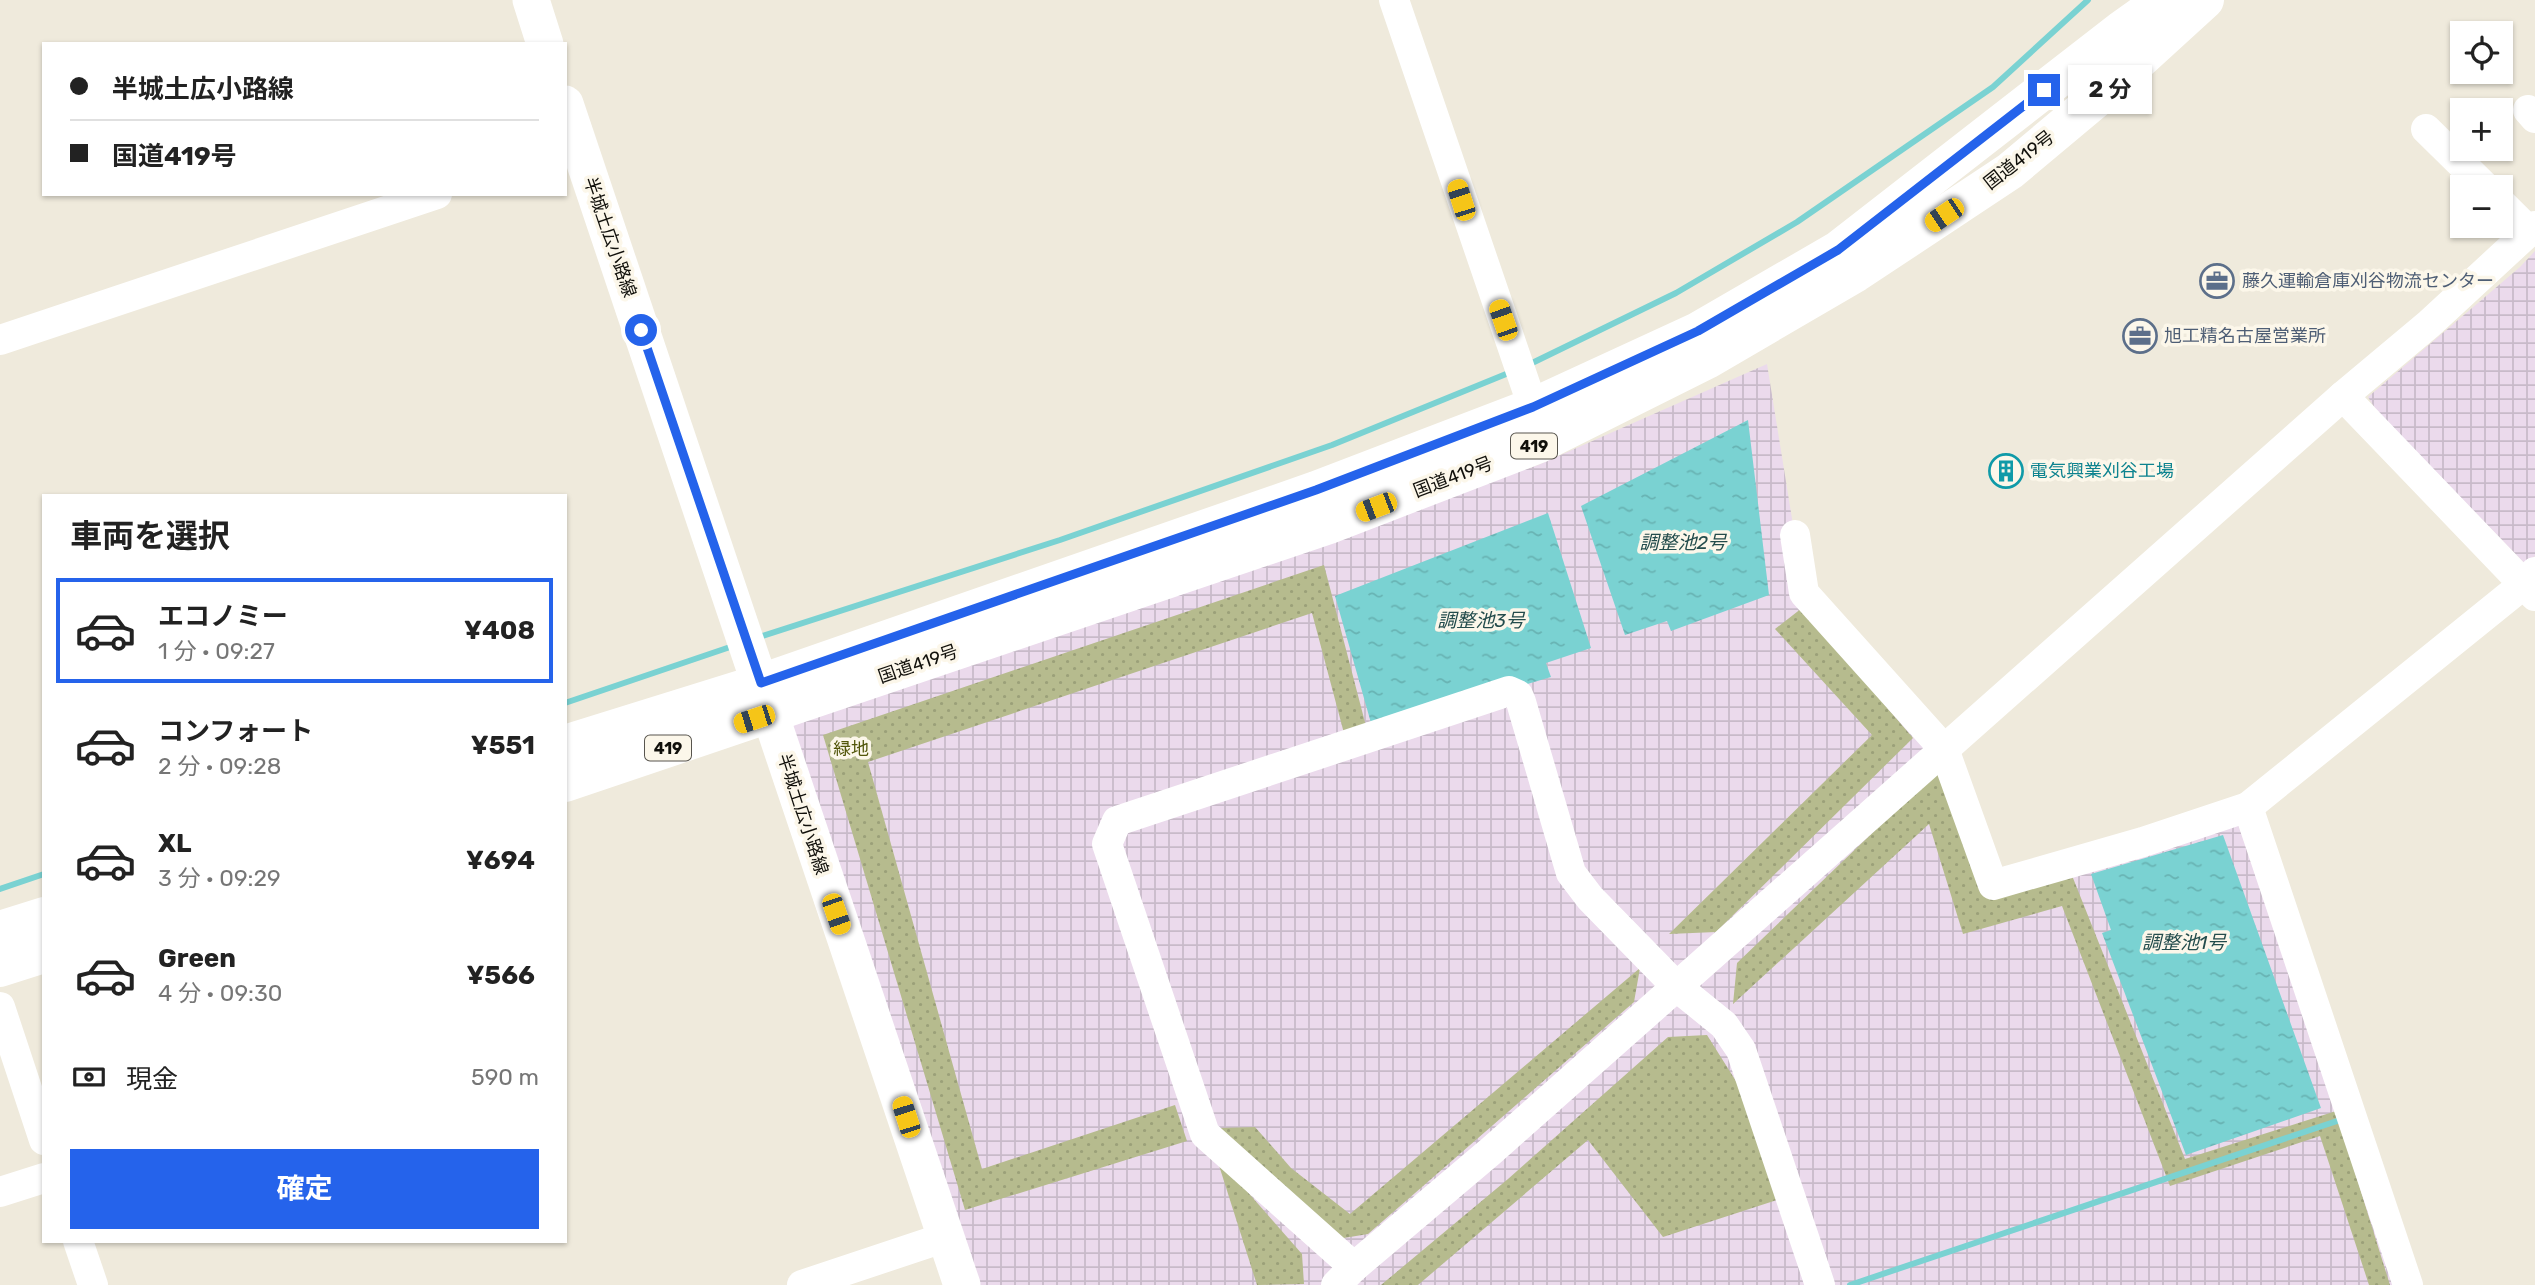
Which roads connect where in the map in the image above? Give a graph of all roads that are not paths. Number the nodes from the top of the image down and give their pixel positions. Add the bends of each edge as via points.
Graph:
1 (531, 0) edge
2 (1394, 0) edge
3 (2163, 0) edge
4 (2205, 0) edge
5 (544, 42) edge
6 (567, 117) edge
7 (2426, 129) dead end
8 (572, 149) edge
9 (2473, 175) edge
10 (431, 196) edge
11 (2513, 213) edge
12 (2533, 229) edge
13 (0, 340) edge
14 (2343, 396) junction
15 (1533, 407) junction
16 (1539, 444) junction
17 (1795, 535) dead end
18 (2531, 584) edge
19 (756, 670) junction
20 (567, 743) edge
21 (1944, 750) junction
22 (567, 782) edge
23 (2248, 807) junction
24 (42, 917) edge
25 (0, 930) edge
26 (42, 955) edge
27 (0, 968) edge
28 (1677, 987) junction
29 (0, 1007) edge
30 (42, 1134) edge
31 (42, 1179) edge
32 (0, 1192) edge
33 (946, 1237) junction
34 (79, 1243) edge
35 (1345, 1276) edge
36 (93, 1285) edge
37 (802, 1285) edge
38 (962, 1285) edge
39 (1821, 1285) edge
40 (2408, 1285) edge

1 - 5 main road
2 - 15 street
3 - 15 highway, 国道419号 / 419 via 1838,250 1698,331
4 - 16 highway, 国道419号 / 419 via 2010,170 1856,274 1707,360
6 - 8 main road, 半城土広小路線
7 - 9 street
8 - 19 main road, 半城土広小路線
10 - 13 street
11 - 12 street
12 - 14 street
14 - 18 street
14 - 21 street
15 - 16 street
15 - 19 highway, 国道419号 / 419 via 1316,490
16 - 19 highway, 国道419号 / 419 via 1329,525
17 - 21 street via 1804,593
18 - 23 street
19 - 20 highway, 国道419号 / 419
19 - 22 highway, 国道419号 / 419
19 - 33 main road, 半城土広小路線
21 - 23 street via 1993,885
21 - 28 street
23 - 40 street
24 - 25 highway
26 - 27 highway
28 - 35 street
28 - 35 street via 1571,873 1521,702 1509,691 1117,821 1107,844 1205,1134
28 - 39 street via 1724,1025 1741,1050
29 - 30 street
31 - 32 street
33 - 37 street
33 - 38 main road, 半城土広小路線
34 - 36 street

